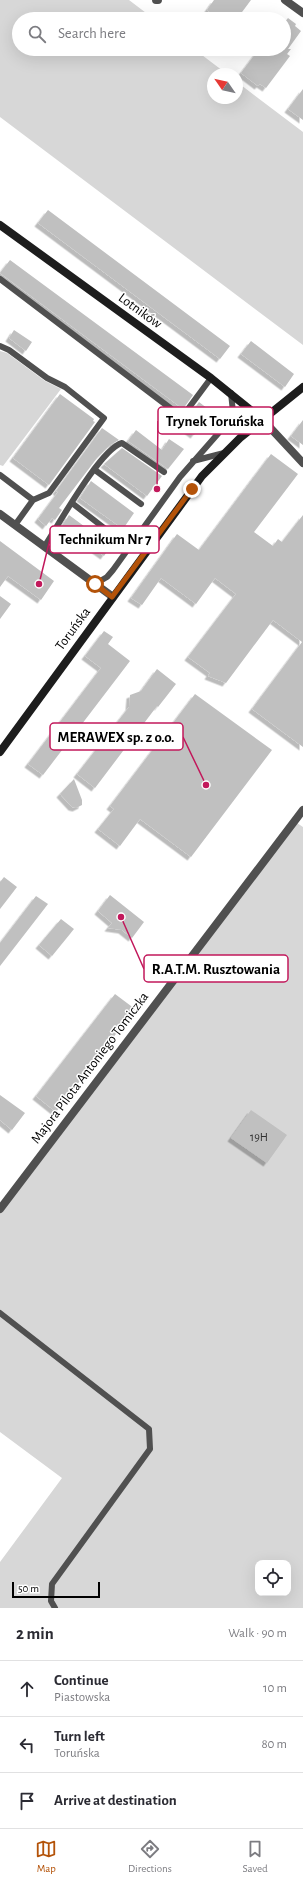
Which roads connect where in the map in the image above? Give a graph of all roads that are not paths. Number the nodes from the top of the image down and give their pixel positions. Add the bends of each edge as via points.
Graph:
1 (285, 0) edge
2 (303, 13) edge
3 (1, 227) edge
4 (0, 279) edge
5 (0, 346) edge
6 (211, 378) junction
7 (303, 387) edge
8 (231, 393) junction
9 (263, 420) junction
10 (224, 453) junction
11 (193, 462) junction
12 (303, 463) edge
13 (95, 470) junction
14 (164, 472) dead end
15 (0, 475) edge
16 (33, 500) junction
17 (72, 503) junction
18 (141, 504) dead end
19 (0, 514) edge
20 (14, 525) junction
21 (117, 538) dead end
22 (44, 548) junction
23 (95, 584) junction
24 (112, 597) junction
25 (0, 752) edge
26 (303, 810) edge
27 (0, 1209) edge
28 (0, 1313) edge
29 (55, 1608) edge

1 - 2 street
3 - 6 street, Lotników
4 - 6 lane via 182,417
5 - 16 lane via 65,387 104,418 49,493
6 - 8 street, Lotników
7 - 9 street, Toruńska
8 - 9 street, Lotników
8 - 11 lane via 233,412 230,420
9 - 10 street, Toruńska
9 - 12 street
10 - 11 lane
10 - 24 street, Toruńska via 192,489
11 - 23 lane via 113,570
13 - 14 lane via 115,445 122,444
13 - 17 lane
13 - 18 lane
15 - 16 lane
16 - 20 lane
17 - 21 lane
17 - 22 lane
19 - 20 street
20 - 22 street
22 - 23 street
23 - 24 street
24 - 25 street, Toruńska
26 - 27 street, Majora Pilota Antoniego Tomiczka
28 - 29 lane via 150,1429 150,1449 52,1584 51,1601

